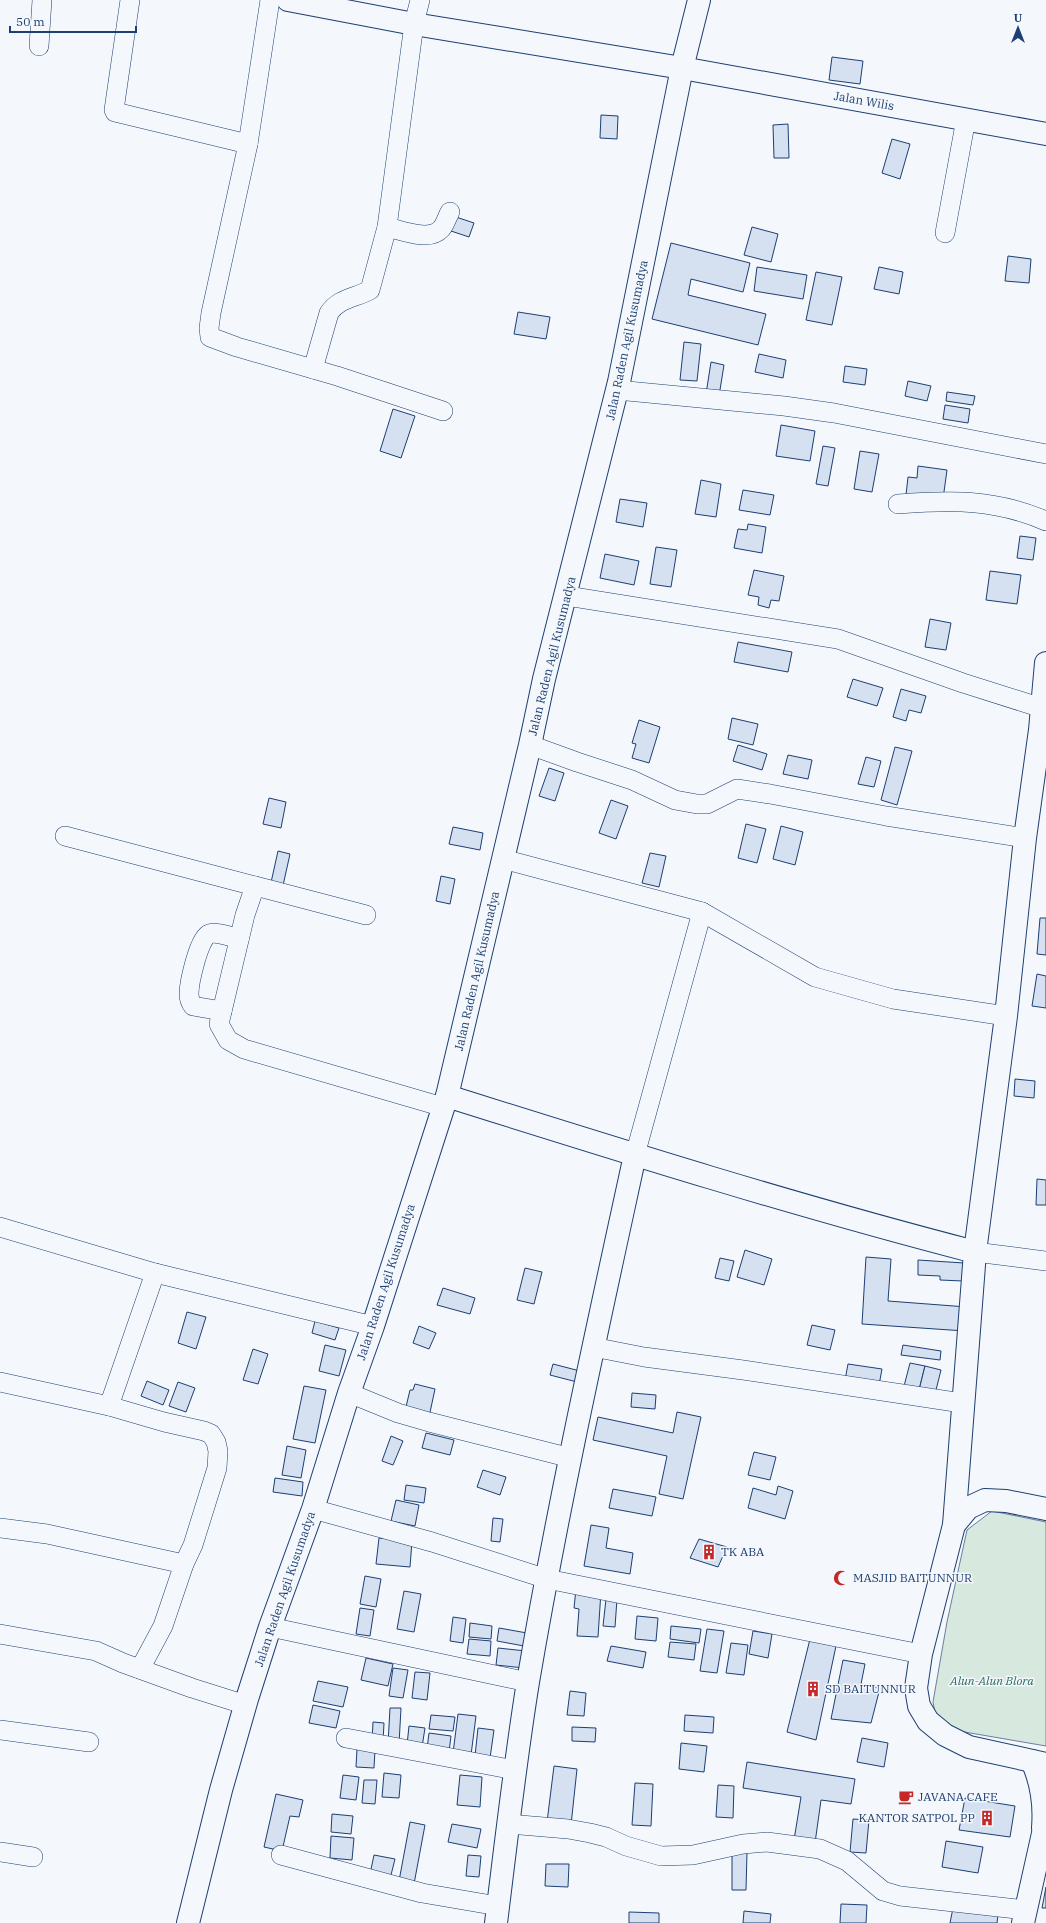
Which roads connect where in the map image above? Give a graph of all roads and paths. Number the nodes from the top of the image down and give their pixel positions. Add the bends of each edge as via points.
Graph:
1 (42, 0) edge
2 (130, 0) edge
3 (270, 0) edge
4 (288, 0) edge
5 (420, 0) edge
6 (699, 0) edge
7 (414, 24) junction
8 (39, 46) dead end
9 (682, 68) junction
10 (966, 119) junction
11 (1046, 134) edge
12 (248, 144) junction
13 (450, 212) dead end
14 (386, 227) junction
15 (945, 233) dead end
16 (313, 369) junction
17 (618, 390) junction
18 (444, 411) dead end
19 (1046, 454) edge
20 (898, 504) dead end
21 (1046, 521) edge
22 (567, 596) junction
23 (1046, 663) edge
24 (1042, 708) junction
25 (1043, 731) edge
26 (530, 745) junction
27 (65, 836) dead end
28 (1025, 838) junction
29 (503, 859) junction
30 (255, 886) junction
31 (702, 912) junction
32 (366, 915) dead end
33 (240, 939) junction
34 (222, 1011) junction
35 (1006, 1016) junction
36 (445, 1101) junction
37 (635, 1155) junction
38 (0, 1227) edge
39 (975, 1252) junction
40 (1046, 1261) edge
41 (155, 1273) junction
42 (373, 1326) junction
43 (593, 1347) junction
44 (0, 1382) edge
45 (349, 1393) junction
46 (962, 1403) junction
47 (109, 1406) junction
48 (570, 1458) junction
49 (1046, 1508) edge
50 (313, 1509) junction
51 (954, 1525) junction
52 (0, 1528) edge
53 (184, 1564) junction
54 (547, 1578) junction
55 (270, 1628) junction
56 (0, 1634) edge
57 (921, 1654) junction
58 (140, 1669) junction
59 (528, 1682) junction
60 (246, 1705) junction
61 (0, 1730) edge
62 (346, 1738) dead end
63 (89, 1742) dead end
64 (1039, 1762) edge
65 (515, 1770) junction
66 (508, 1824) junction
67 (1045, 1824) edge
68 (0, 1852) edge
69 (281, 1855) dead end
70 (33, 1857) dead end
71 (497, 1914) edge
72 (1024, 1916) edge
73 (188, 1923) edge

1 - 8 street
2 - 12 street via 115,112
3 - 12 street
4 - 7 main road, Jalan Wilis
5 - 7 street
6 - 9 main road, Jalan Raden Agil Kusumadya
7 - 9 main road, Jalan Wilis
7 - 14 street
9 - 10 main road, Jalan Wilis
9 - 17 main road, Jalan Raden Agil Kusumadya
10 - 11 main road, Jalan Wilis
10 - 15 street
12 - 16 street via 211,313 210,337
13 - 14 street via 441,229 433,234 419,234
14 - 16 street via 370,290 343,300 329,313
16 - 18 street
17 - 19 street via 834,413
17 - 22 main road, Jalan Raden Agil Kusumadya
20 - 21 street via 974,502 1020,510
22 - 24 street via 838,639
22 - 26 main road, Jalan Raden Agil Kusumadya via 544,679
23 - 24 main road
24 - 25 main road
25 - 28 main road
26 - 28 street via 632,780 675,800 707,804 737,789
26 - 29 main road, Jalan Raden Agil Kusumadya
27 - 30 street
28 - 35 main road
29 - 31 street
29 - 36 main road, Jalan Raden Agil Kusumadya
30 - 32 street
30 - 33 street
31 - 35 street via 815,977 893,999
31 - 37 street
33 - 34 street
33 - 34 street via 209,934 200,944 189,988 190,1001 193,1006
34 - 36 street via 219,1024 222,1032 228,1040 244,1050
35 - 39 main road
36 - 37 main road
36 - 42 main road, Jalan Raden Agil Kusumadya
37 - 39 main road via 882,1228
37 - 43 main road
38 - 41 street
39 - 40 street
39 - 46 main road
41 - 42 street
41 - 47 street
42 - 45 main road, Jalan Raden Agil Kusumadya
43 - 46 street via 644,1357
43 - 48 main road
44 - 47 street
45 - 48 street via 398,1413
45 - 50 main road, Jalan Raden Agil Kusumadya
46 - 51 main road
47 - 53 street via 204,1431 211,1434 216,1442 217,1468
48 - 54 main road
49 - 51 main road via 985,1500 968,1508
50 - 54 street via 432,1542
50 - 55 main road, Jalan Raden Agil Kusumadya
51 - 57 main road
52 - 53 street via 47,1534
53 - 58 street via 162,1626
54 - 57 street
54 - 59 main road
55 - 59 street
55 - 60 main road, Jalan Raden Agil Kusumadya
56 - 58 street via 96,1651
57 - 64 main road via 916,1688 919,1706 928,1721 945,1735 969,1747
58 - 60 street
59 - 65 main road
60 - 73 main road, Jalan Raden Agil Kusumadya via 221,1790
61 - 63 street
62 - 65 street
64 - 67 main road
65 - 66 main road
66 - 71 main road
66 - 72 street via 590,1833 661,1856 693,1855 743,1844 767,1842 820,1849 847,1861 883,1891
67 - 72 main road
68 - 70 street
69 - 71 street

